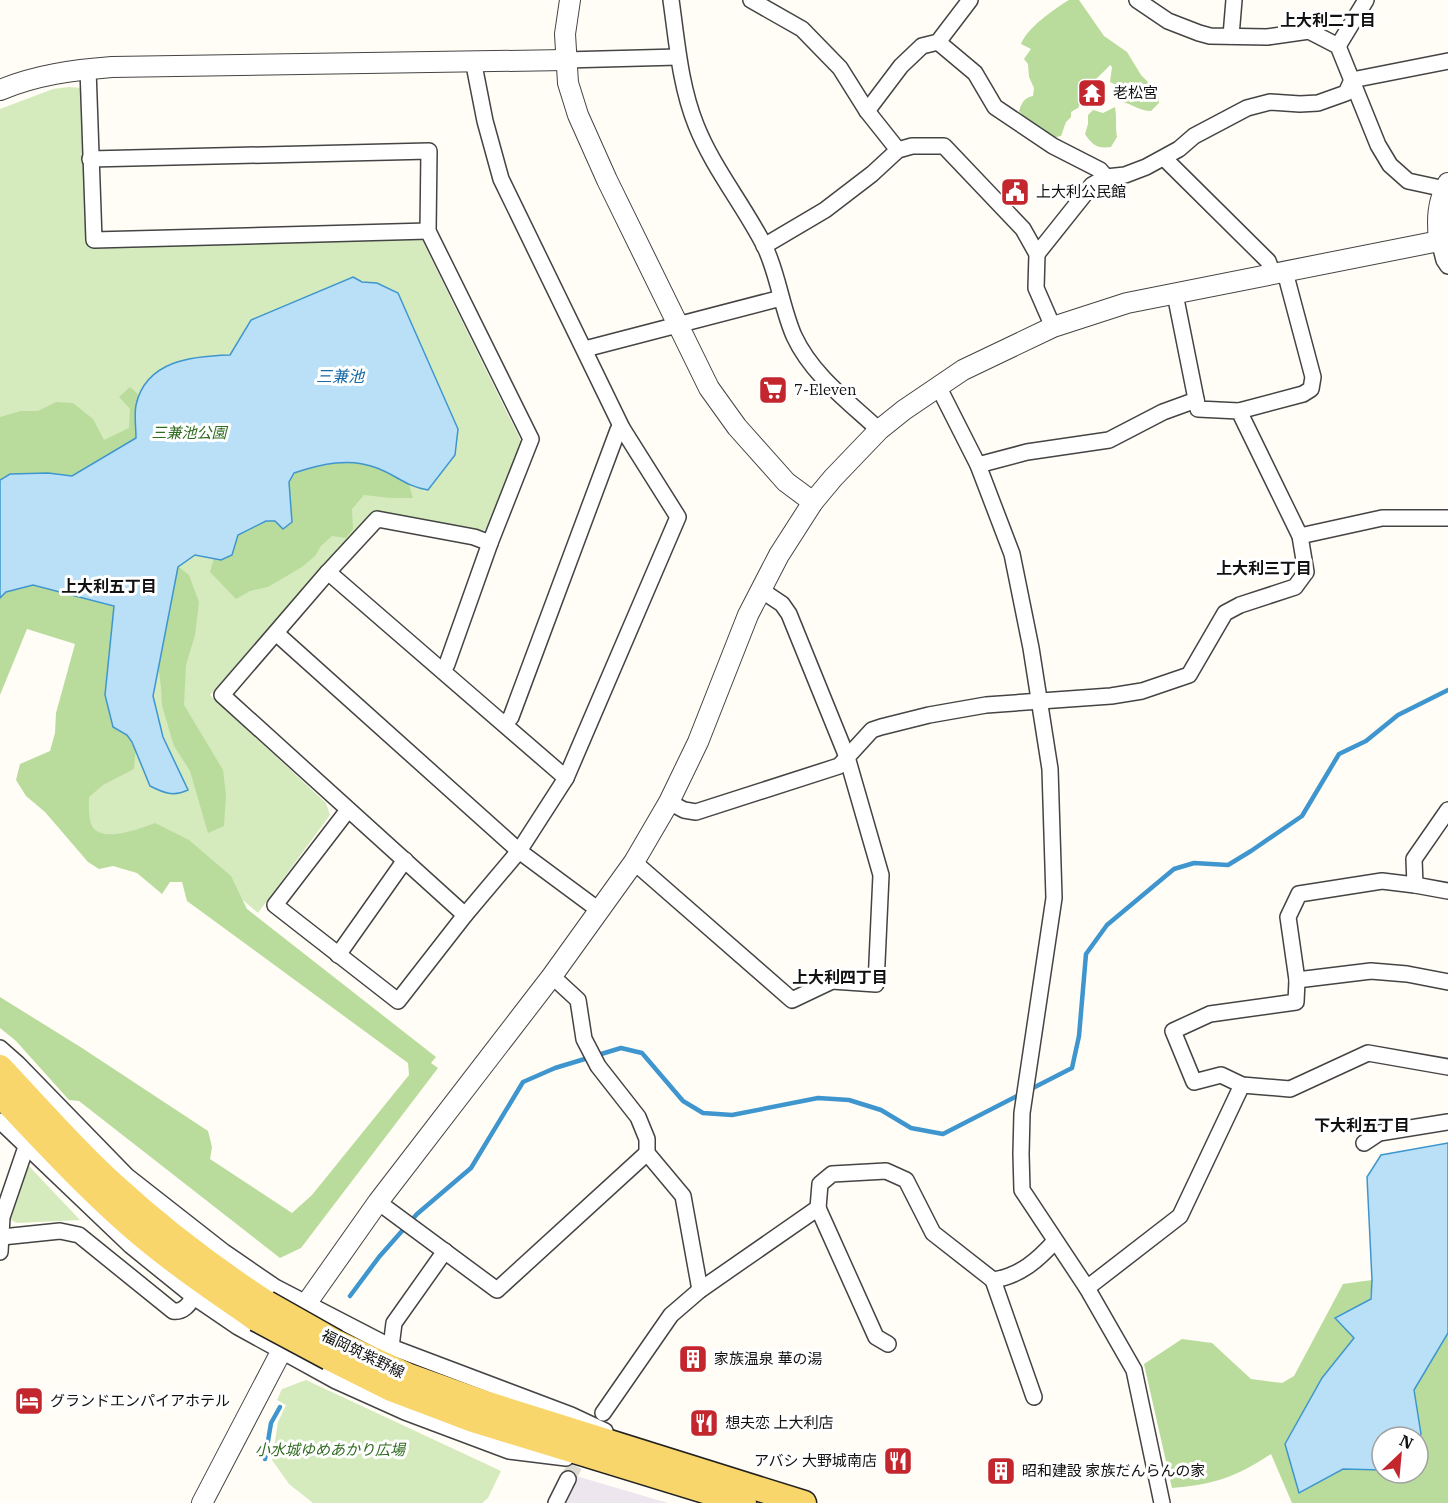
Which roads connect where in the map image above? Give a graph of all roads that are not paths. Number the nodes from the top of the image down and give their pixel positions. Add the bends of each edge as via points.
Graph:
1 (570, 0) edge
2 (671, 0) edge
3 (751, 0) edge
4 (970, 0) edge
5 (1137, 0) edge
6 (1234, 0) edge
7 (1366, 0) edge
8 (1231, 36) junction
9 (938, 42) junction
10 (1338, 46) junction
11 (678, 57) junction
12 (473, 60) junction
13 (565, 60) junction
14 (1448, 61) edge
15 (88, 69) junction
16 (1352, 80) junction
17 (0, 90) edge
18 (867, 111) junction
19 (898, 150) junction
20 (1164, 158) junction
21 (90, 159) junction
22 (1106, 177) junction
23 (1445, 194) edge
24 (428, 231) junction
25 (1444, 240) edge
26 (764, 246) junction
27 (1037, 254) junction
28 (1448, 266) edge
29 (1279, 273) junction
30 (1175, 294) junction
31 (782, 298) junction
32 (677, 325) junction
33 (1053, 327) junction
34 (585, 349) junction
35 (938, 386) junction
36 (1196, 400) junction
37 (1239, 411) junction
38 (622, 428) junction
39 (879, 430) junction
40 (978, 465) junction
41 (813, 502) junction
42 (1448, 518) edge
43 (1300, 536) junction
44 (490, 543) junction
45 (328, 572) junction
46 (761, 590) junction
47 (276, 633) junction
48 (443, 671) junction
49 (1038, 700) junction
50 (506, 724) junction
51 (847, 758) junction
52 (566, 778) junction
53 (669, 802) junction
54 (348, 810) junction
55 (1448, 810) edge
56 (519, 851) junction
57 (405, 860) junction
58 (634, 862) junction
59 (1414, 885) junction
60 (1448, 891) edge
61 (600, 911) junction
62 (465, 915) junction
63 (338, 955) junction
64 (552, 976) junction
65 (1297, 980) junction
66 (1448, 982) edge
67 (0, 1048) edge
68 (0, 1067) edge
69 (1448, 1067) edge
70 (1242, 1085) junction
71 (0, 1095) edge
72 (0, 1121) edge
73 (1448, 1122) edge
74 (1364, 1143) dead end
75 (26, 1147) junction
76 (647, 1153) junction
77 (378, 1202) junction
78 (818, 1208) junction
79 (1055, 1241) junction
80 (1, 1245) edge
81 (445, 1251) junction
82 (993, 1280) junction
83 (1087, 1288) junction
84 (700, 1290) junction
85 (196, 1294) junction
86 (306, 1304) junction
87 (262, 1311) junction
88 (888, 1344) dead end
89 (391, 1347) junction
90 (280, 1352) junction
91 (1034, 1397) dead end
92 (603, 1413) dead end
93 (627, 1457) junction
94 (568, 1479) tunnel mouth
95 (202, 1503) edge
96 (556, 1503) edge
97 (744, 1503) edge
98 (804, 1503) edge
99 (1162, 1503) edge

1 - 13 street
2 - 11 street
3 - 18 street via 802,28 840,68
4 - 9 street
5 - 8 street via 1168,21 1194,32
6 - 8 street
7 - 10 street
8 - 10 street via 1268,37 1309,31
9 - 18 street via 922,46 901,66
9 - 22 street via 975,73 995,107
10 - 16 street
11 - 13 street
11 - 26 street via 696,125
12 - 13 street
12 - 15 street
12 - 34 street via 501,179
13 - 32 street via 578,115
14 - 16 street
15 - 17 street via 43,76
15 - 21 street
16 - 20 street via 1346,93 1318,103 1270,102 1247,108 1194,136
16 - 23 street via 1390,165 1408,181
18 - 19 street
19 - 26 street via 825,210
19 - 27 street via 912,146 944,147 1023,229
20 - 22 street via 1125,175
20 - 29 street
21 - 24 street via 94,240
21 - 24 street via 429,150
22 - 27 street via 1092,185
23 - 25 street via 1436,218
24 - 44 street via 531,439
25 - 28 street via 1444,260
25 - 29 street
26 - 31 street
27 - 33 street via 1036,288
29 - 30 street
29 - 37 street via 1313,376 1311,389
30 - 33 street via 1127,303
30 - 36 street
31 - 32 street
31 - 39 street via 795,336 811,364
32 - 34 street
32 - 41 street via 709,388 737,427 786,482
33 - 35 street via 992,354
34 - 38 street
35 - 39 street
35 - 40 street
36 - 37 street via 1198,409
36 - 40 street via 1109,440 1027,452
37 - 43 street
38 - 50 street
38 - 52 street via 678,517
39 - 41 street
40 - 49 street via 1012,554
41 - 46 street
42 - 43 street via 1382,518
43 - 49 street via 1306,572 1295,586 1225,614 1189,675 1142,691
44 - 45 street via 377,519
44 - 48 street
45 - 47 street
45 - 48 street
46 - 51 street via 782,604 789,614
46 - 53 street
47 - 54 street via 222,695
47 - 56 street
48 - 50 street
49 - 51 street via 929,714 872,730
49 - 79 street via 1050,769 1054,898 1022,1113 1022,1190
50 - 52 street
51 - 53 street via 839,766 820,773 696,812
51 - 58 street via 881,874 876,984 832,981 792,1000
52 - 56 street
53 - 58 street
54 - 57 street
54 - 63 street via 274,905
55 - 59 street via 1414,860
56 - 61 street
56 - 62 street
57 - 62 street
57 - 63 street
58 - 61 street
59 - 60 street
59 - 65 street via 1382,881 1299,894 1288,917
61 - 64 street
62 - 63 street via 398,1001
64 - 76 street via 578,1000 584,1039 598,1066 638,1117 647,1139
64 - 77 street
65 - 66 street via 1371,971
65 - 70 street via 1296,1002 1210,1014 1173,1031 1194,1082 1221,1075
67 - 86 street via 127,1176 222,1255
68 - 87 main road, 福岡筑紫野線 via 113,1185
69 - 70 street via 1368,1053 1290,1089
70 - 83 street via 1180,1216
71 - 87 main road, 福岡筑紫野線 via 96,1194 143,1236 192,1275
72 - 75 street
73 - 74 street via 1379,1132
75 - 80 street via 2,1216
75 - 85 street via 131,1246
76 - 81 street via 497,1290
76 - 84 street via 683,1196
77 - 81 street
77 - 86 street
78 - 82 street via 820,1184 832,1174 886,1171 906,1180 933,1233
78 - 84 street
78 - 88 street via 876,1337
79 - 82 street via 1039,1259 1011,1277
79 - 83 street
80 - 85 street via 69,1232 79,1235 173,1311 181,1312
81 - 89 street via 394,1323
82 - 91 street
83 - 99 street via 1134,1370
84 - 92 street via 671,1315
85 - 90 street via 238,1327
86 - 89 street
86 - 90 street
87 - 93 main road, 福岡筑紫野線, bridge via 391,1389 472,1420
89 - 93 street via 571,1415 604,1431
90 - 93 street via 405,1412 509,1451
90 - 95 street
93 - 97 main road, 福岡筑紫野線
93 - 98 main road, 福岡筑紫野線
94 - 96 street

